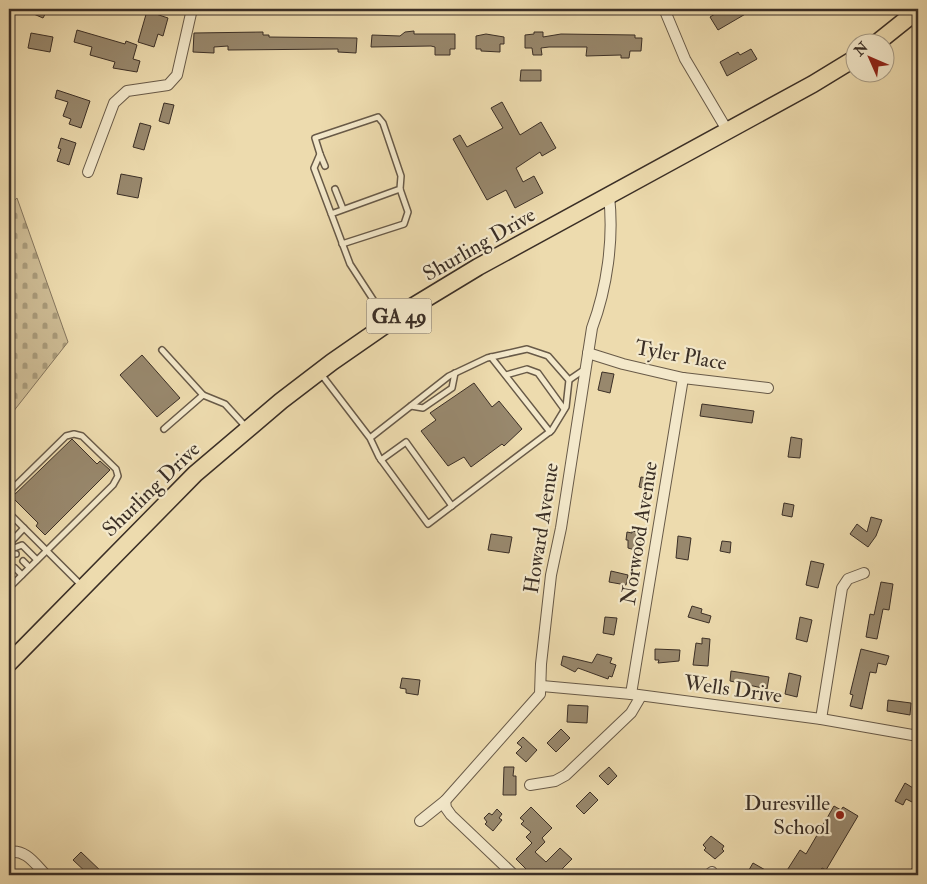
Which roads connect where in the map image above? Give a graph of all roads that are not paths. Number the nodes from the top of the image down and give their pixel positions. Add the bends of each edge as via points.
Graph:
1 (192, 9) edge
2 (666, 10) edge
3 (918, 10) edge
4 (890, 32) edge
5 (844, 65) edge
6 (727, 130) junction
7 (320, 154) junction
8 (325, 166) dead end
9 (88, 172) dead end
10 (335, 189) dead end
11 (400, 189) junction
12 (609, 196) junction
13 (343, 209) junction
14 (331, 214) junction
15 (342, 244) junction
16 (389, 323) junction
17 (162, 350) dead end
18 (588, 353) junction
19 (491, 357) junction
20 (586, 368) junction
21 (319, 372) junction
22 (455, 373) junction
23 (506, 375) junction
24 (683, 378) junction
25 (569, 380) junction
26 (768, 388) dead end
27 (203, 395) junction
28 (411, 406) junction
29 (564, 410) junction
30 (164, 429) dead end
31 (248, 429) junction
32 (550, 432) junction
33 (370, 438) junction
34 (381, 460) junction
35 (9, 492) edge
36 (452, 506) junction
37 (10, 514) dead end
38 (24, 528) junction
39 (9, 544) edge
40 (9, 550) edge
41 (46, 550) junction
42 (9, 554) edge
43 (16, 554) dead end
44 (37, 560) junction
45 (23, 561) dead end
46 (29, 567) junction
47 (15, 568) dead end
48 (864, 573) dead end
49 (22, 575) junction
50 (10, 583) edge
51 (83, 587) junction
52 (9, 663) edge
53 (542, 686) junction
54 (636, 695) junction
55 (821, 719) junction
56 (918, 736) edge
57 (530, 785) dead end
58 (445, 801) junction
59 (420, 821) dead end
60 (13, 851) edge
61 (46, 875) edge
62 (514, 875) edge

1 - 9 street via 177,75 168,85 127,91 114,103
2 - 6 street via 685,59
3 - 4 main road
5 - 6 main road, Shurling Drive / GA 49
6 - 12 main road, Shurling Drive / GA 49
7 - 8 lane
7 - 11 lane via 315,138 378,117 383,122 401,176
7 - 14 lane via 314,168
10 - 13 lane
11 - 13 lane
11 - 15 lane via 408,212 404,224
12 - 16 main road, Shurling Drive / GA 49 via 478,267
12 - 18 street, Howard Avenue via 610,238 603,300 592,328
13 - 14 lane
14 - 15 lane
15 - 16 lane via 350,264
16 - 21 main road, Shurling Drive / GA 49
17 - 27 lane
18 - 20 street, Howard Avenue
18 - 24 street, Tyler Place
19 - 22 lane
19 - 23 lane
19 - 25 lane via 527,349 548,356
20 - 25 lane
20 - 53 street, Howard Avenue via 551,575 541,664
21 - 31 main road, Shurling Drive / GA 49
21 - 33 lane
22 - 28 lane
22 - 28 lane via 452,388 423,408
23 - 29 lane via 526,369 538,373
23 - 32 lane
24 - 26 street, Tyler Place
24 - 54 street, Norwood Avenue
25 - 29 lane
27 - 30 lane
27 - 31 lane via 225,404
28 - 33 lane
29 - 32 lane
31 - 51 main road, Shurling Drive / GA 49 via 195,474
32 - 36 lane
33 - 34 lane
34 - 36 lane via 428,524
34 - 36 lane via 406,442
35 - 41 lane via 66,436 74,434 82,436 116,469 118,476 113,485
37 - 38 lane
38 - 39 lane
38 - 41 lane
40 - 44 lane via 22,545
41 - 44 lane
41 - 51 lane
42 - 43 lane
44 - 46 lane
45 - 46 lane
46 - 49 lane
47 - 49 lane
48 - 55 street via 848,579 842,588
49 - 50 lane
51 - 52 main road, Shurling Drive / GA 49
53 - 54 street, Wells Drive
53 - 58 street via 536,701
54 - 55 street, Wells Drive
54 - 57 street via 631,714 566,774 554,781
55 - 56 street, Wells Drive
58 - 59 street
58 - 62 street via 451,815
60 - 61 street via 26,854

